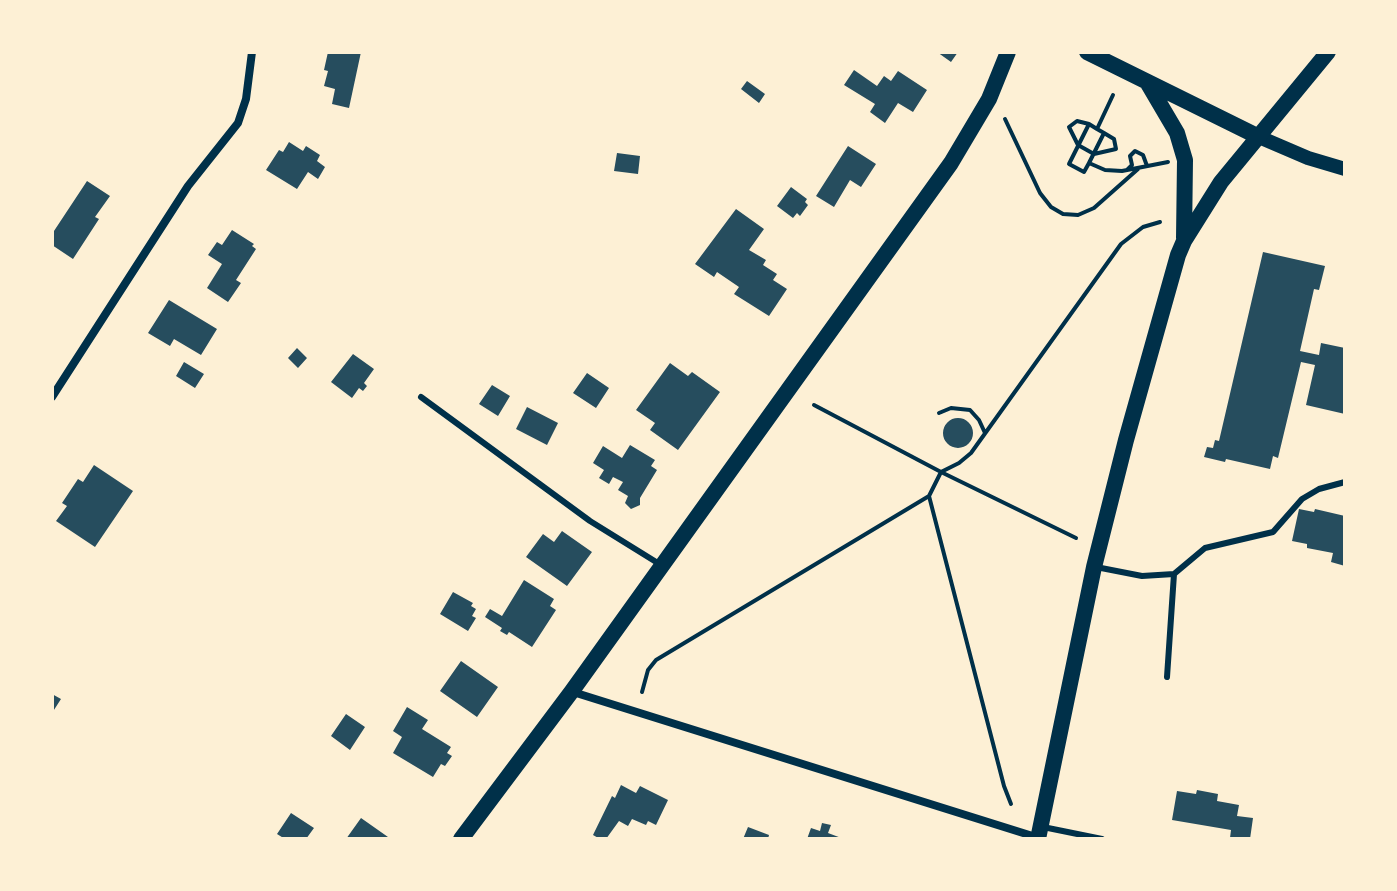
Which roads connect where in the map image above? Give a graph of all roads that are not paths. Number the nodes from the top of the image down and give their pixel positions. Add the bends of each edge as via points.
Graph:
1 (252, 52) edge
2 (1008, 52) edge
3 (1087, 52) edge
4 (1328, 52) edge
5 (1146, 81) junction
6 (1259, 137) junction
7 (1345, 169) edge
8 (1184, 241) junction
9 (52, 397) edge
10 (421, 397) dead end
11 (1345, 482) edge
12 (661, 565) junction
13 (1094, 567) junction
14 (1174, 574) junction
15 (1167, 677) dead end
16 (572, 691) junction
17 (1039, 835) edge
18 (461, 839) edge
19 (1102, 839) edge

1 - 9 street via 238,123 188,186
2 - 12 main road via 989,99 951,163
3 - 5 main road
4 - 6 main road
5 - 6 main road
5 - 8 main road via 1177,133 1185,160
6 - 7 street
6 - 8 main road via 1221,182
8 - 13 main road
10 - 12 lane via 590,521
11 - 14 lane via 1302,499 1273,532 1205,548
12 - 16 main road
13 - 14 lane via 1142,576
13 - 17 main road
14 - 15 lane
16 - 17 street
16 - 18 main road
17 - 19 lane

